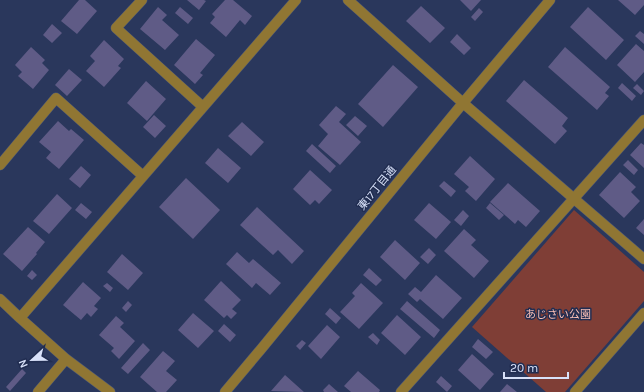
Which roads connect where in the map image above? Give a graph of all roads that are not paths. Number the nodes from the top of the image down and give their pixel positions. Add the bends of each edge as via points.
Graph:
1 (142, 0) edge
2 (296, 0) edge
3 (348, 0) edge
4 (550, 0) edge
5 (463, 103) junction
6 (203, 107) junction
7 (644, 120) edge
8 (0, 165) edge
9 (143, 176) junction
10 (574, 199) junction
11 (644, 259) edge
12 (0, 299) edge
13 (644, 313) edge
14 (20, 318) junction
15 (66, 359) junction
16 (38, 392) edge
17 (110, 392) edge
18 (225, 392) edge
19 (401, 392) edge
20 (575, 392) edge

1 - 6 street via 116,28
2 - 6 street
3 - 5 street
4 - 5 street, 東17丁目通
5 - 10 street
5 - 18 street, 東17丁目通
6 - 9 street
7 - 10 street
8 - 9 street via 56,98
9 - 14 street
10 - 11 street
10 - 19 street
12 - 14 street
13 - 20 street
14 - 15 street
15 - 16 street
15 - 17 street

